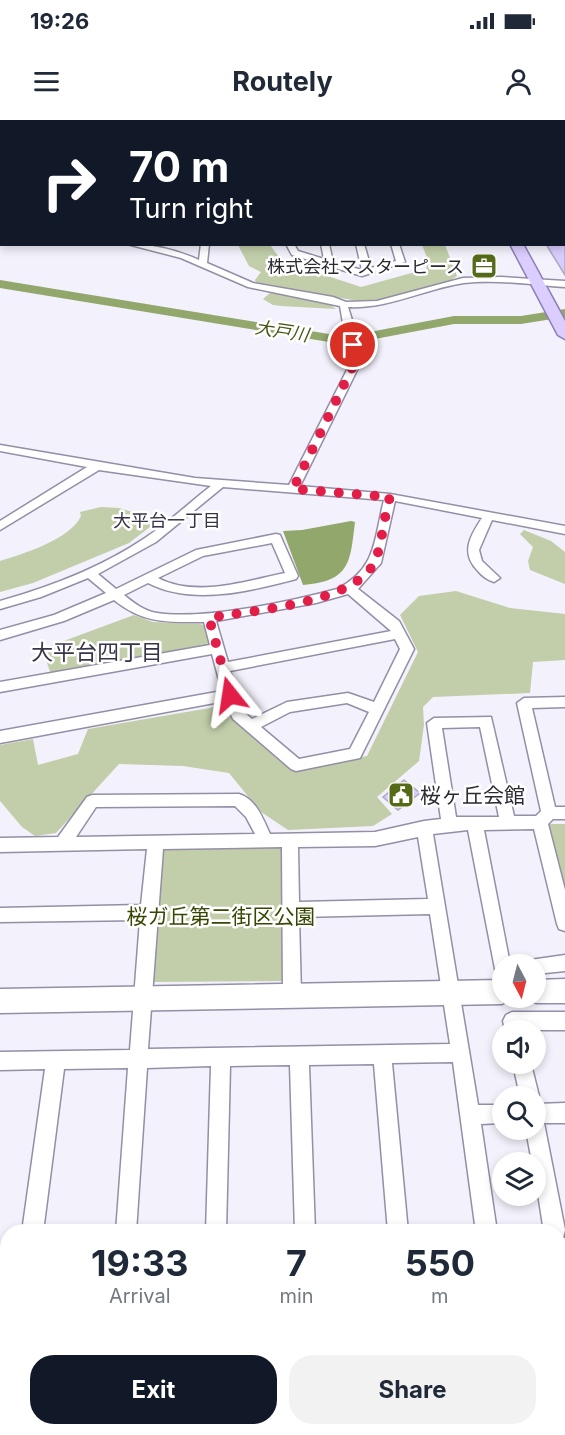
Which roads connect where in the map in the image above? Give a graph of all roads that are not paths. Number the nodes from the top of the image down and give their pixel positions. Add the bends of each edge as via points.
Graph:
1 (205, 246) edge
2 (291, 246) edge
3 (325, 246) edge
4 (361, 246) edge
5 (396, 246) edge
6 (517, 246) edge
7 (526, 246) edge
8 (164, 247) edge
9 (203, 262) junction
10 (329, 262) junction
11 (367, 270) junction
12 (541, 282) junction
13 (565, 284) edge
14 (343, 307) junction
15 (559, 314) edge
16 (565, 335) edge
17 (0, 448) edge
18 (97, 466) junction
19 (221, 483) junction
20 (293, 489) junction
21 (390, 497) junction
22 (489, 516) junction
23 (0, 526) edge
24 (565, 531) edge
25 (89, 573) junction
26 (494, 578) dead end
27 (149, 579) junction
28 (349, 588) junction
29 (115, 595) junction
30 (0, 605) edge
31 (209, 618) junction
32 (399, 634) junction
33 (0, 635) edge
34 (218, 648) junction
35 (223, 668) junction
36 (0, 687) edge
37 (230, 695) junction
38 (565, 702) edge
39 (377, 709) junction
40 (251, 726) junction
41 (0, 737) edge
42 (551, 816) edge
43 (508, 822) junction
44 (475, 823) junction
45 (449, 824) junction
46 (424, 827) junction
47 (265, 839) junction
48 (290, 841) junction
49 (63, 843) junction
50 (156, 843) junction
51 (0, 845) edge
52 (438, 906) junction
53 (291, 910) junction
54 (149, 912) junction
55 (0, 915) edge
56 (565, 924) edge
57 (499, 954) edge
58 (565, 963) edge
59 (546, 965) edge
60 (546, 991) edge
61 (565, 991) edge
62 (492, 992) edge
63 (453, 993) junction
64 (292, 994) junction
65 (144, 997) junction
66 (0, 1001) edge
67 (546, 1021) edge
68 (565, 1021) edge
69 (460, 1053) junction
70 (382, 1054) junction
71 (299, 1056) junction
72 (221, 1058) junction
73 (139, 1059) junction
74 (56, 1060) junction
75 (0, 1061) edge
76 (546, 1113) edge
77 (565, 1113) edge
78 (492, 1114) edge
79 (470, 1115) junction
80 (539, 1140) edge
81 (558, 1206) edge
82 (33, 1224) edge
83 (127, 1224) edge
84 (216, 1224) edge
85 (305, 1224) edge
86 (397, 1224) edge
87 (487, 1224) edge
88 (556, 1224) edge

1 - 9 street
2 - 10 street via 295,253
3 - 10 street
4 - 11 street
5 - 11 street via 401,262
6 - 12 main road
7 - 12 main road
8 - 9 street
9 - 14 street via 251,285 333,300
10 - 11 street via 362,273
12 - 13 street
12 - 14 street via 461,281 386,302
12 - 15 main road
14 - 20 street via 354,364
15 - 16 main road
17 - 18 street
18 - 19 street
18 - 23 street
19 - 20 street
19 - 25 street via 151,540
20 - 21 street
21 - 22 street
21 - 28 street via 375,563
22 - 24 street
22 - 26 street via 471,550 477,564
25 - 29 street
25 - 30 street
27 - 27 street via 200,553 276,538 292,576 191,592 172,591
27 - 29 street
28 - 31 street via 316,599
28 - 32 street via 394,624
29 - 31 street via 135,610 155,617
29 - 33 street via 59,618
31 - 34 street
32 - 35 street
32 - 39 street via 407,649
34 - 35 street
34 - 36 street
35 - 37 street
37 - 40 street via 238,715
37 - 41 street
38 - 42 street via 524,703
39 - 40 street via 348,698 287,707
39 - 40 street via 355,754 296,765
42 - 43 street
42 - 56 street
43 - 44 street
43 - 45 street via 486,721 434,723
44 - 45 street
44 - 57 street
45 - 46 street
46 - 48 street via 375,838
46 - 52 street
47 - 48 street
47 - 49 street via 252,813 239,800 92,801
47 - 50 street
48 - 53 street
49 - 50 street
49 - 51 street
50 - 54 street
52 - 53 street
52 - 63 street
53 - 64 street
54 - 55 street
54 - 65 street
58 - 59 street
60 - 61 street
62 - 63 street
63 - 64 street
63 - 69 street
64 - 65 street
65 - 66 street
65 - 73 street
67 - 68 street
69 - 70 street
69 - 79 street
70 - 71 street
70 - 86 street
71 - 72 street
71 - 85 street
72 - 73 street
72 - 84 street
73 - 74 street
73 - 83 street
74 - 75 street
74 - 82 street
76 - 77 street
78 - 79 street
79 - 87 street
80 - 81 street
81 - 88 street

